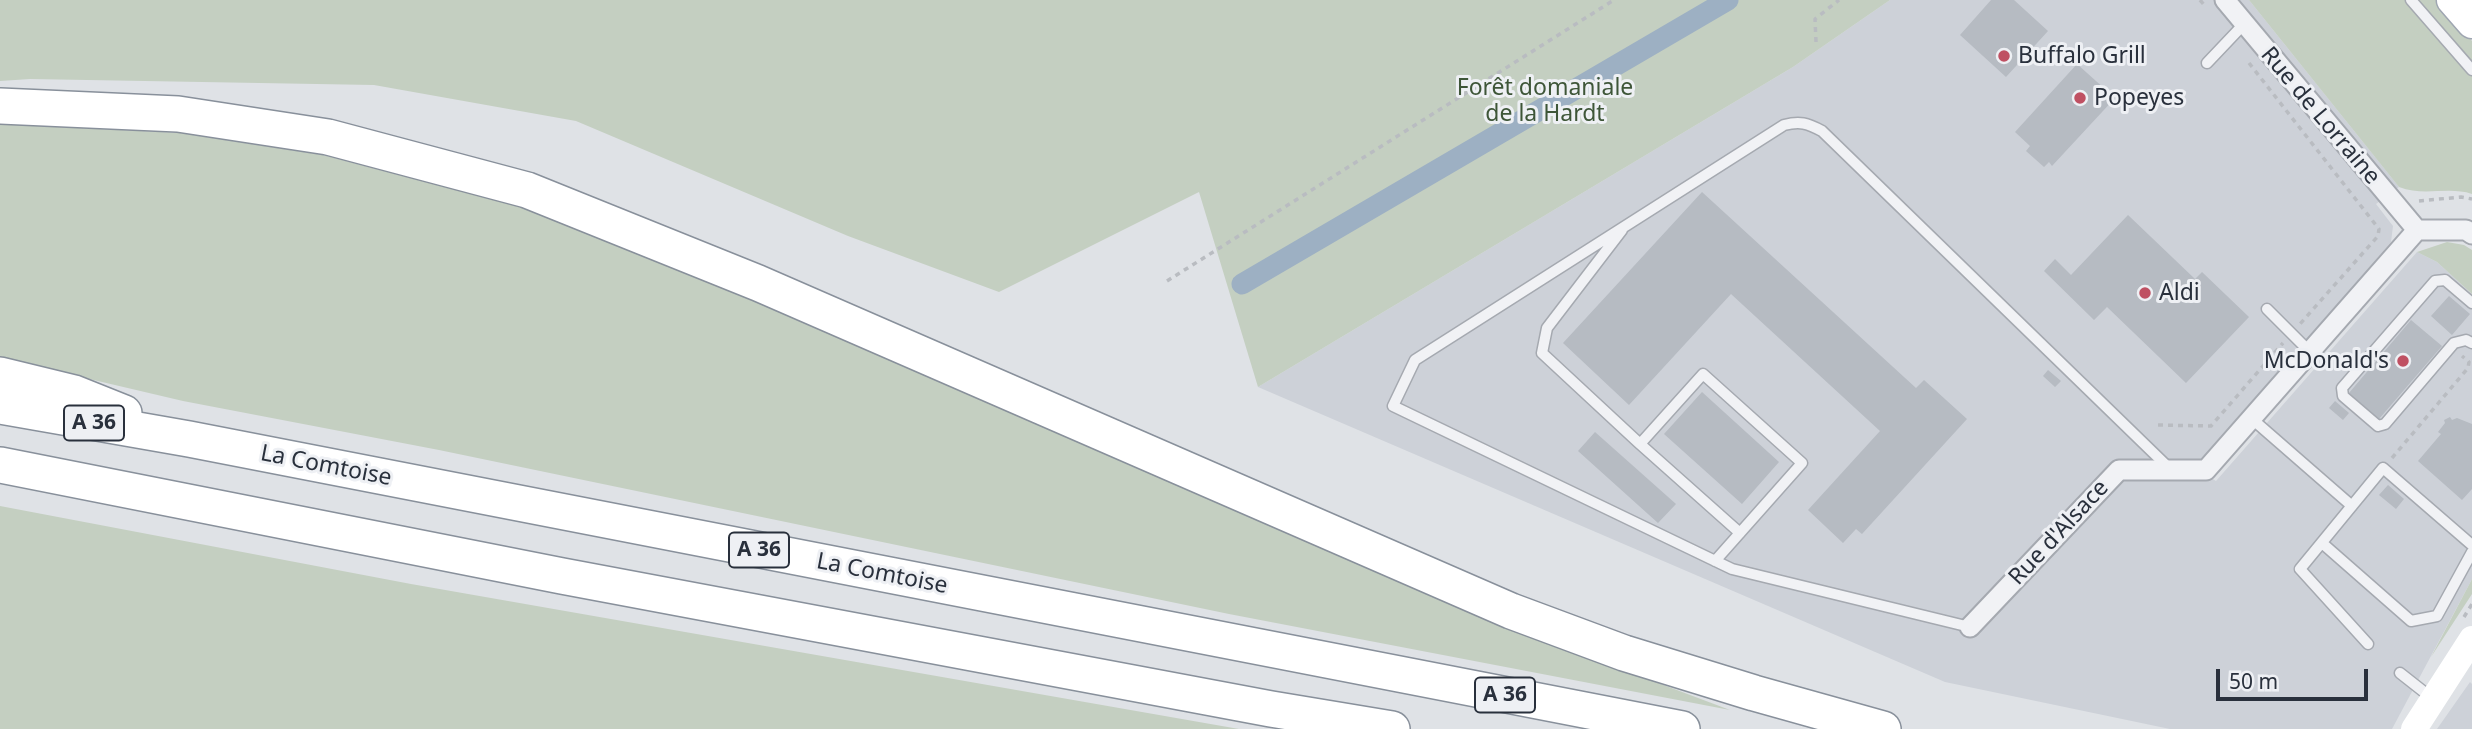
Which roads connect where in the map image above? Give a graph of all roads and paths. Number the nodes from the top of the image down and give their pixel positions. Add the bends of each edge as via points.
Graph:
1 (1614, 0) edge
2 (1839, 0) edge
3 (2200, 0) edge
4 (2225, 0) edge
5 (2411, 0) edge
6 (2452, 0) edge
7 (2472, 23) edge
8 (2244, 24) junction
9 (2230, 38) junction
10 (1816, 43) dead end
11 (2207, 63) dead end
12 (2472, 70) edge
13 (0, 106) edge
14 (1627, 225) junction
15 (2417, 230) junction
16 (2472, 234) edge
17 (1167, 281) dead end
18 (2472, 303) edge
19 (2267, 309) dead end
20 (2292, 334) junction
21 (2472, 343) edge
22 (2452, 346) junction
23 (2310, 352) junction
24 (0, 375) edge
25 (0, 406) edge
26 (2251, 418) junction
27 (2158, 425) dead end
28 (189, 439) junction
29 (1640, 444) junction
30 (0, 465) edge
31 (2383, 468) junction
32 (2171, 470) junction
33 (0, 474) edge
34 (98, 485) junction
35 (2352, 506) junction
36 (1740, 533) junction
37 (2322, 543) junction
38 (2472, 545) edge
39 (2472, 552) edge
40 (1715, 561) junction
41 (1970, 627) joint
42 (2368, 644) dead end
43 (2468, 655) edge
44 (2400, 673) dead end
45 (2433, 699) junction
46 (1392, 729) edge
47 (1682, 729) edge
48 (1883, 729) edge
49 (2414, 729) edge

1 - 17 path
2 - 10 path via 1815,19
3 - 9 path
4 - 8 street, Rue de Lorraine
5 - 12 lane
6 - 7 main road
8 - 9 lane
8 - 15 street, Rue de Lorraine
9 - 11 lane
9 - 20 path via 2379,229 2378,236
13 - 48 highway via 177,114 328,137 527,190 758,283 1511,611 1625,653
14 - 29 lane via 1547,328 1542,354
14 - 32 lane via 1784,125 1808,123 1822,131
14 - 40 lane via 1415,360 1393,406
15 - 16 street via 2466,230
15 - 23 street, Rue d'Alsace
18 - 22 lane via 2445,280 2435,281 2342,388 2343,396 2378,426 2385,424
19 - 20 lane
20 - 23 lane
20 - 27 path via 2211,426
21 - 22 lane via 2466,340
22 - 31 path via 2469,362 2468,368
23 - 26 street, Rue d'Alsace
24 - 28 highway via 74,393
25 - 28 highway, La Comtoise / A 36
26 - 32 street, Rue d'Alsace via 2206,470
26 - 35 lane
28 - 47 highway, La Comtoise / A 36
29 - 36 lane
29 - 36 lane via 1703,374 1802,463
30 - 34 highway
31 - 35 lane
31 - 38 lane
32 - 41 street, Rue d'Alsace via 2119,470
33 - 34 highway
34 - 46 highway
35 - 37 lane
36 - 40 lane
37 - 39 lane via 2411,621 2437,616
37 - 42 lane via 2300,569
40 - 41 lane
43 - 45 main road
44 - 45 lane
45 - 49 main road

